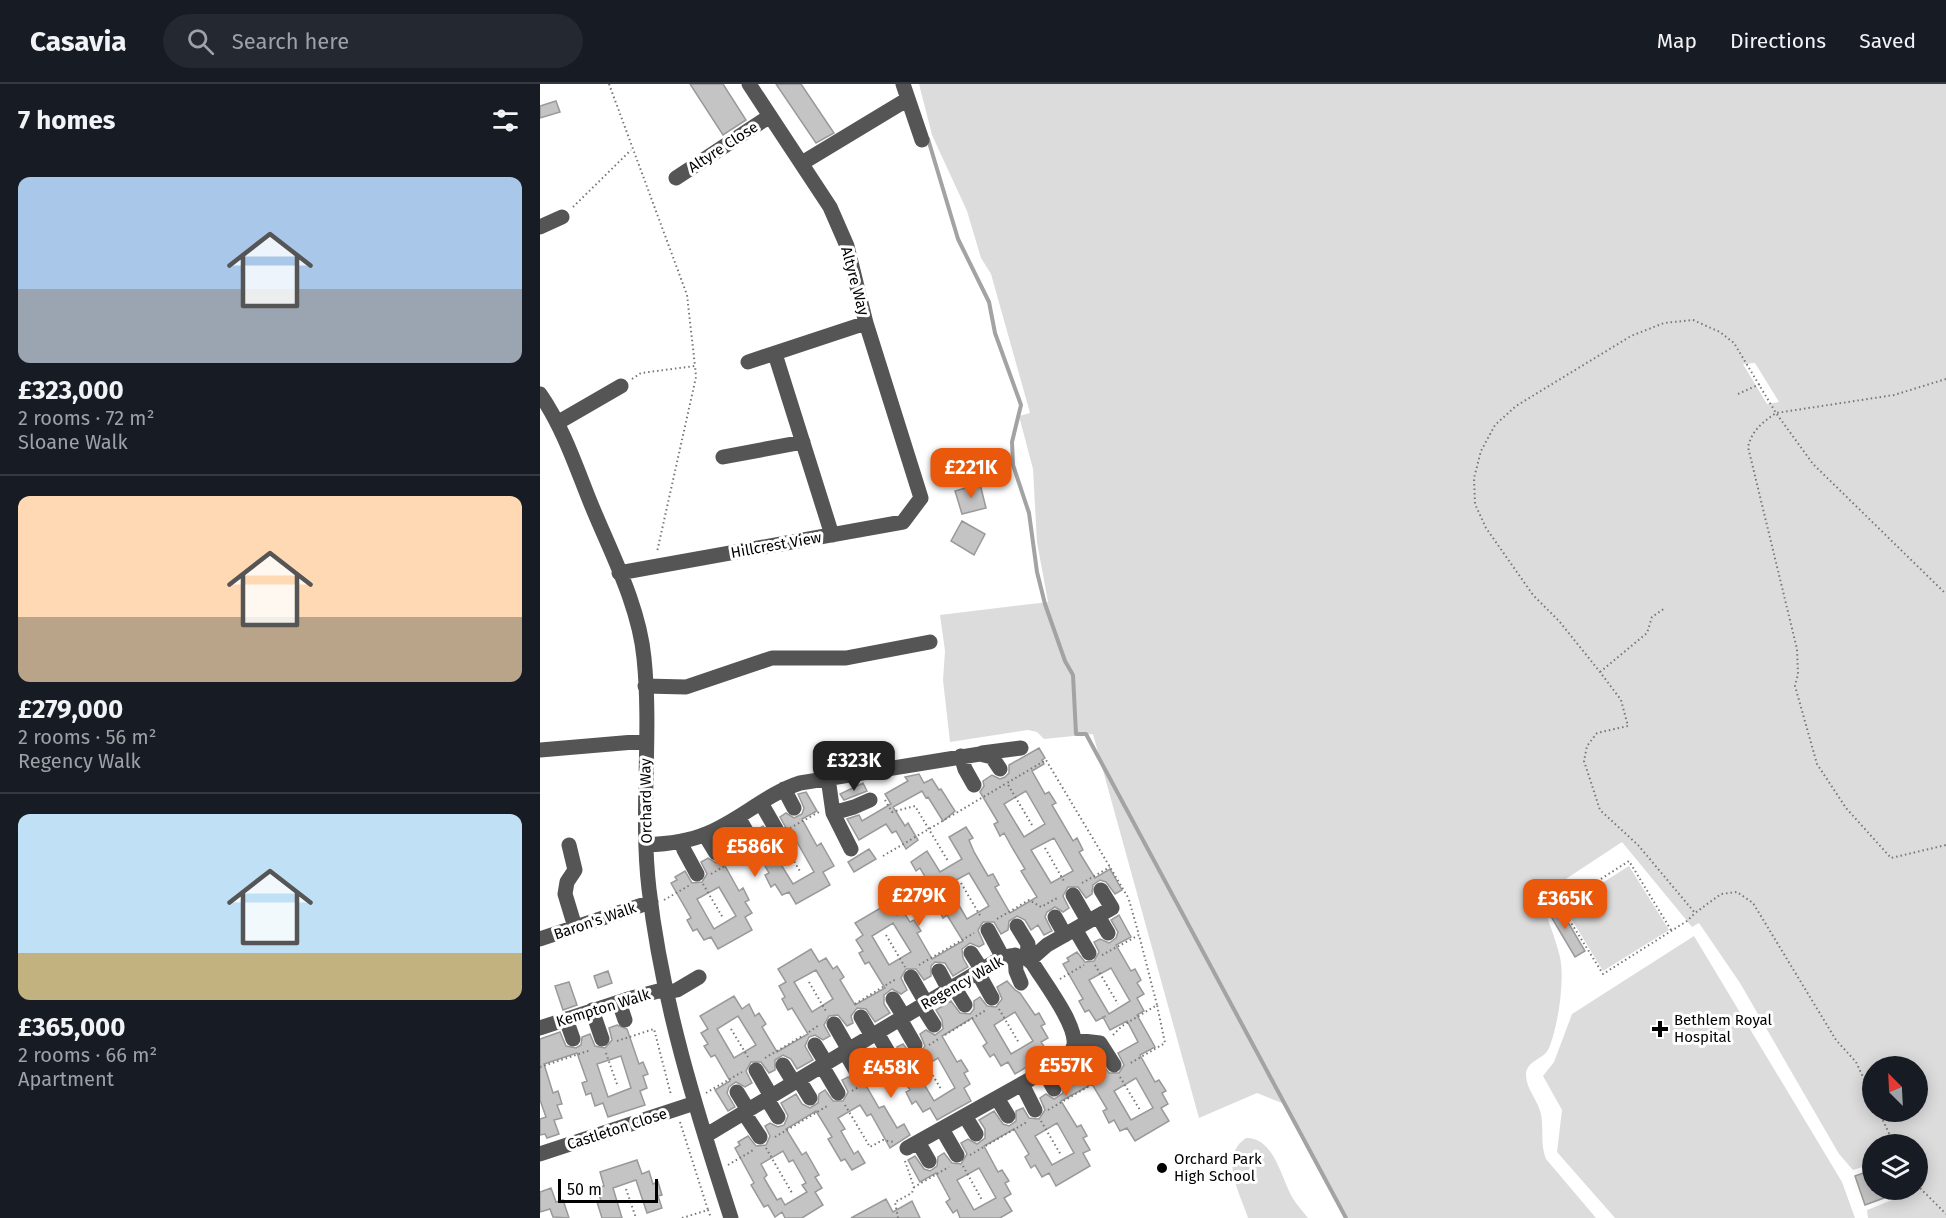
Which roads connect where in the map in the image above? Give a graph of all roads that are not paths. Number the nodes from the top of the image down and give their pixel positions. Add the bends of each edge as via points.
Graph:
1 (749, 84) edge
2 (903, 84) edge
3 (908, 99) junction
4 (770, 116) junction
5 (922, 140) dead end
6 (802, 163) junction
7 (676, 178) dead end
8 (562, 217) road end
9 (540, 227) edge
10 (866, 323) junction
11 (775, 354) junction
12 (748, 362) dead end
13 (621, 386) road end
14 (540, 394) edge
15 (557, 423) junction
16 (803, 442) junction
17 (723, 457) dead end
18 (921, 498) joint
19 (832, 535) junction
20 (619, 573) junction
21 (930, 642) dead end
22 (645, 686) junction
23 (646, 741) junction
24 (1021, 748) dead end
25 (540, 750) edge
26 (980, 753) junction
27 (961, 756) junction
28 (1000, 769) dead end
29 (828, 778) junction
30 (974, 784) dead end
31 (784, 789) junction
32 (876, 798) road end
33 (761, 803) junction
34 (794, 808) dead end
35 (833, 810) junction
36 (738, 817) junction
37 (780, 833) road end
38 (705, 834) junction
39 (748, 834) dead end
40 (681, 841) junction
41 (569, 845) dead end
42 (646, 845) junction
43 (851, 849) dead end
44 (716, 853) dead end
45 (700, 878) road end
46 (1101, 890) dead end
47 (1073, 895) road end
48 (655, 902) junction
49 (1055, 917) dead end
50 (1088, 922) junction
51 (1017, 926) dead end
52 (575, 927) junction
53 (988, 930) dead end
54 (1108, 933) dead end
55 (540, 939) edge
56 (971, 953) dead end
57 (1089, 953) dead end
58 (1019, 958) junction
59 (939, 971) dead end
60 (980, 971) junction
61 (910, 976) dead end
62 (699, 977) dead end
63 (1021, 983) dead end
64 (952, 988) junction
65 (667, 990) junction
66 (892, 999) dead end
67 (619, 1002) junction
68 (995, 1002) road end
69 (924, 1005) junction
70 (965, 1005) dead end
71 (592, 1010) junction
72 (861, 1017) dead end
73 (902, 1018) junction
74 (566, 1019) junction
75 (625, 1020) dead end
76 (834, 1024) dead end
77 (934, 1025) dead end
78 (540, 1028) edge
79 (874, 1034) junction
80 (573, 1039) dead end
81 (603, 1043) road end
82 (1073, 1045) junction
83 (815, 1046) dead end
84 (918, 1049) road end
85 (847, 1051) junction
86 (888, 1052) dead end
87 (783, 1065) dead end
88 (824, 1065) junction
89 (749, 1070) road end
90 (1086, 1070) dead end
91 (1116, 1070) road end
92 (856, 1071) dead end
93 (1044, 1071) junction
94 (796, 1081) junction
95 (1022, 1084) junction
96 (1054, 1089) dead end
97 (737, 1092) dead end
98 (840, 1096) road end
99 (769, 1097) junction
100 (810, 1098) dead end
101 (997, 1098) junction
102 (698, 1100) junction
103 (746, 1112) junction
104 (1038, 1115) road end
105 (965, 1116) junction
106 (1008, 1116) dead end
107 (778, 1117) dead end
108 (942, 1129) junction
109 (976, 1134) dead end
110 (705, 1136) junction
111 (762, 1142) road end
112 (540, 1154) edge
113 (960, 1160) road end
114 (929, 1161) dead end
115 (731, 1218) edge

1 - 4 street, Altyre Way
2 - 3 street
3 - 5 street
3 - 6 street
4 - 6 street, Altyre Way
4 - 7 street, Altyre Close
6 - 10 street, Altyre Way via 830,207 847,246
8 - 9 street
10 - 11 street
10 - 18 street, Altyre Way
11 - 12 street
11 - 16 street
13 - 15 street
14 - 15 street, Orchard Way
15 - 20 street, Orchard Way
16 - 17 street
16 - 19 street
18 - 19 street, Hillcrest View via 903,522
19 - 20 street, Hillcrest View
20 - 22 street, Orchard Way via 640,634
21 - 22 street via 846,658 772,658 686,687
22 - 23 street, Orchard Way
23 - 25 street
23 - 42 street, Orchard Way
24 - 26 street
26 - 27 street
26 - 28 street via 992,757
27 - 29 street
27 - 30 street
29 - 31 street
29 - 35 street
31 - 33 street
31 - 34 street
32 - 35 street
33 - 36 street
33 - 37 street
35 - 43 street
36 - 38 street
36 - 39 street
38 - 40 street
38 - 44 street
40 - 42 street
40 - 45 street
41 - 52 street via 575,870 565,894
42 - 48 street, Orchard Way
46 - 50 street
47 - 50 street
48 - 52 street, Baron's Walk
48 - 65 street, Orchard Way
49 - 50 street
50 - 54 street
50 - 57 street
50 - 58 street, Regency Walk
51 - 58 street via 1028,944
52 - 55 street, Baron's Walk
53 - 58 street
56 - 60 street
58 - 60 street, Regency Walk
58 - 63 street via 1016,971
58 - 82 street via 1047,987 1069,1024
59 - 64 street
60 - 64 street, Regency Walk
60 - 68 street
61 - 69 street
62 - 65 street, Kempton Walk via 677,990
64 - 69 street, Regency Walk
64 - 70 street
65 - 67 street, Kempton Walk
65 - 102 street, Orchard Way via 678,1046
66 - 73 street
67 - 71 street, Kempton Walk
67 - 75 street
69 - 73 street, Regency Walk
69 - 77 street
71 - 74 street, Kempton Walk
71 - 81 street
72 - 79 street
73 - 79 street, Regency Walk
73 - 84 street
74 - 78 street, Kempton Walk
74 - 80 street
76 - 85 street
79 - 85 street, Regency Walk
79 - 86 street
82 - 90 street
82 - 91 street via 1100,1043
82 - 93 street via 1063,1061
83 - 88 street
85 - 88 street, Regency Walk
85 - 92 street
87 - 94 street
88 - 94 street, Regency Walk
88 - 98 street
89 - 99 street
93 - 95 street
93 - 96 street
94 - 99 street, Regency Walk
94 - 100 street
95 - 101 street
95 - 104 street
97 - 103 street
99 - 103 street, Regency Walk
99 - 107 street
101 - 105 street
101 - 106 street
102 - 110 street, Orchard Way
102 - 112 street, Castleton Close
103 - 110 street, Regency Walk
103 - 111 street
105 - 108 street
105 - 109 street
108 - 113 street
108 - 114 street via 909,1147
110 - 115 street, Orchard Way

